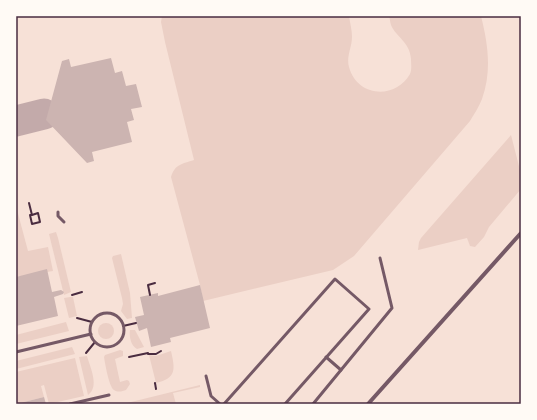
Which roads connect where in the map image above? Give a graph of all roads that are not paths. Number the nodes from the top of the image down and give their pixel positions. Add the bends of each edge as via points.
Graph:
1 (58, 212) dead end
2 (64, 222) dead end
3 (521, 233) edge
4 (380, 258) dead end
5 (91, 334) junction
6 (16, 352) edge
7 (326, 357) junction
8 (341, 370) junction
9 (206, 376) dead end
10 (109, 394) dead end
11 (70, 404) edge
12 (220, 404) edge
13 (224, 404) edge
14 (285, 404) edge
15 (313, 404) edge
16 (368, 404) edge

1 - 2 lane via 58,216
3 - 16 street
4 - 8 lane via 392,308
5 - 5 lane via 92,322 100,315 111,314 120,319 123,326 122,338 115,345 104,346 95,342
5 - 6 lane
7 - 8 lane
7 - 13 lane via 369,309 335,279
7 - 14 lane
8 - 15 lane
9 - 12 lane via 211,396
10 - 11 lane

